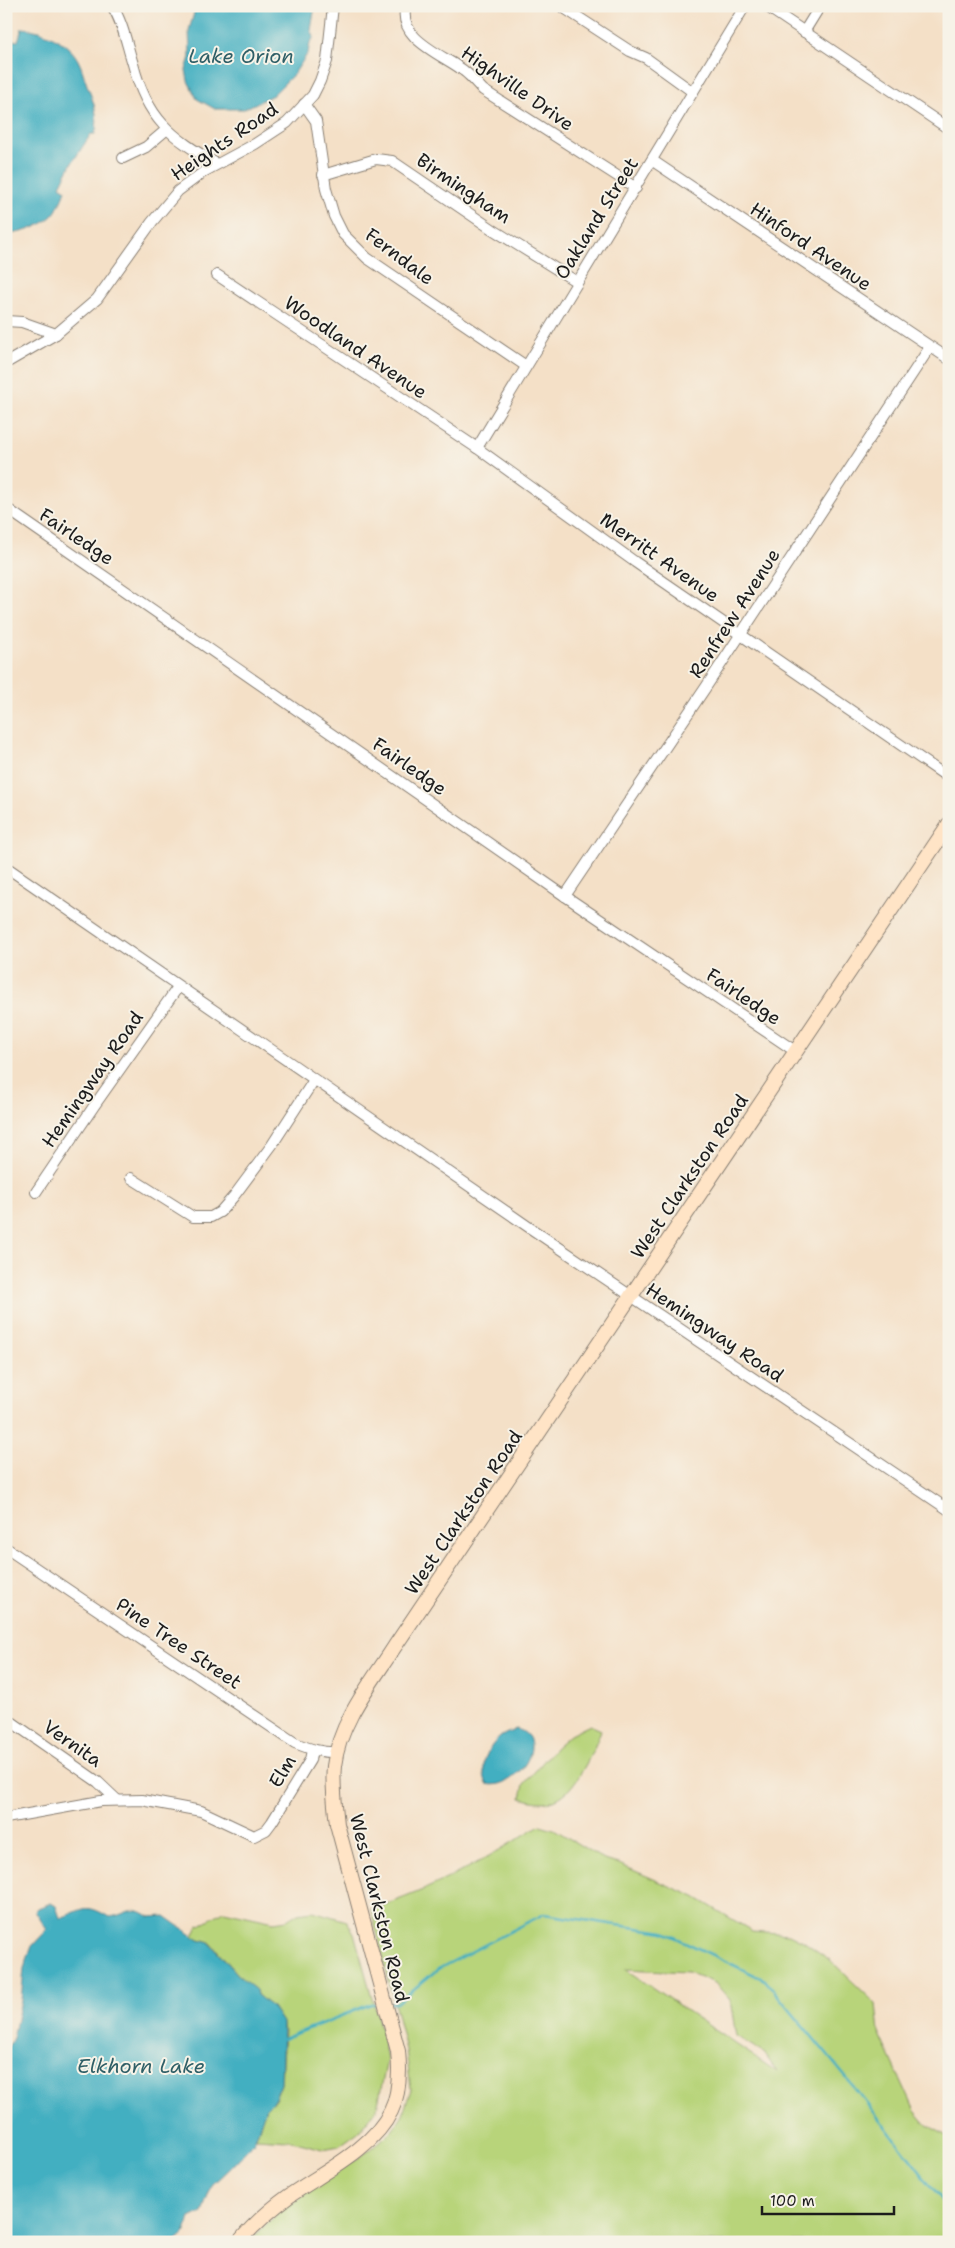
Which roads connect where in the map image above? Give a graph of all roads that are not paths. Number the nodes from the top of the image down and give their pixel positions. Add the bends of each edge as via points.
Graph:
1 (112, 6) edge
2 (332, 6) edge
3 (406, 6) edge
4 (561, 6) edge
5 (745, 6) edge
6 (766, 6) edge
7 (820, 6) edge
8 (804, 32) junction
9 (693, 92) junction
10 (304, 104) junction
11 (949, 129) edge
12 (166, 130) junction
13 (123, 158) dead end
14 (653, 161) junction
15 (217, 164) junction
16 (323, 176) junction
17 (636, 188) junction
18 (217, 275) dead end
19 (577, 282) junction
20 (6, 321) edge
21 (56, 334) junction
22 (930, 347) junction
23 (949, 360) edge
24 (6, 363) edge
25 (526, 366) junction
26 (477, 448) junction
27 (6, 508) edge
28 (740, 634) junction
29 (949, 778) edge
30 (949, 824) edge
31 (8, 871) edge
32 (565, 896) junction
33 (178, 987) junction
34 (795, 1052) junction
35 (314, 1080) junction
36 (131, 1178) dead end
37 (36, 1192) dead end
38 (630, 1296) junction
39 (949, 1510) edge
40 (6, 1548) edge
41 (6, 1718) edge
42 (312, 1750) junction
43 (338, 1752) junction
44 (117, 1800) junction
45 (6, 1818) edge
46 (239, 2242) edge

1 - 12 street via 142,92
2 - 10 street, Heights Road via 327,61 320,81
3 - 17 street, Highville Drive via 404,13 408,29 429,49 464,71 483,90
4 - 9 street via 646,58
5 - 9 street, Oakland Street
6 - 8 street
7 - 8 street
8 - 11 street
9 - 14 street, Oakland Street
10 - 15 street, Heights Road via 287,123
10 - 16 street, Ferndale via 316,121
12 - 13 street via 146,147
12 - 15 street
14 - 17 street, Oakland Street
14 - 22 street, Hinford Avenue
15 - 21 street, Heights Road via 178,191 97,299
16 - 19 street, Birmingham via 376,159 392,161
16 - 25 street, Ferndale via 334,216 343,234 367,258
17 - 19 street, Oakland Street
18 - 26 street, Woodland Avenue
19 - 25 street, Oakland Street
20 - 21 street via 22,322
21 - 24 street, Heights Road
22 - 23 street, Hinford Avenue
22 - 28 street, Renfrew Avenue
25 - 26 street, Oakland Street
26 - 28 street, Merritt Avenue
27 - 32 street, Fairledge
28 - 29 street, Merritt Avenue
28 - 32 street, Renfrew Avenue
30 - 34 main road, West Clarkston Road
31 - 33 street, Hemingway Road
32 - 34 street, Fairledge
33 - 35 street, Hemingway Road
33 - 37 street, Hemingway Road
34 - 38 main road, West Clarkston Road
35 - 36 street via 272,1145 220,1212 212,1217 193,1217
35 - 38 street, Hemingway Road
38 - 39 street, Hemingway Road
38 - 43 main road, West Clarkston Road via 372,1682 344,1730
40 - 42 street, Pine Tree Street via 295,1743
41 - 44 street, Vernita via 98,1782
42 - 43 street, Pine Tree Street
42 - 44 street, Elm via 310,1760 266,1830 254,1836 201,1811 142,1800
43 - 46 main road, West Clarkston Road via 334,1765 337,1824 398,2052 400,2069 396,2098 381,2128 357,2150 255,2223
44 - 45 street

